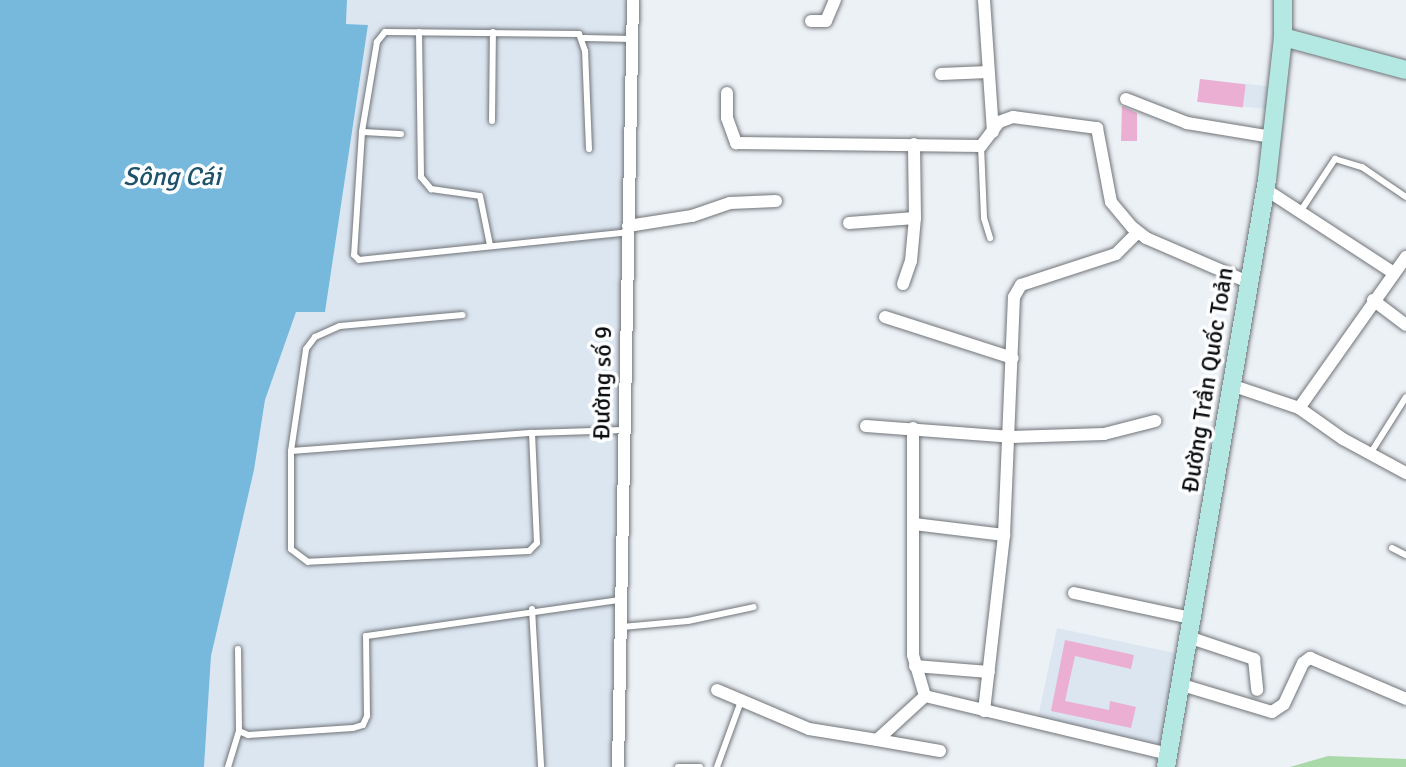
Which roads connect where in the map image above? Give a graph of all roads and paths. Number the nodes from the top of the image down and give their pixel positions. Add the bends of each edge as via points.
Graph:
1 (633, 0) edge
2 (835, 0) edge
3 (984, 0) edge
4 (1283, 0) edge
5 (811, 21) dead end
6 (419, 32) junction
7 (492, 32) junction
8 (1283, 37) junction
9 (583, 38) junction
10 (633, 38) junction
11 (1406, 69) edge
12 (988, 72) junction
13 (941, 74) dead end
14 (727, 93) dead end
15 (1126, 99) dead end
16 (492, 121) dead end
17 (362, 132) junction
18 (993, 133) junction
19 (401, 134) dead end
20 (1272, 137) junction
21 (914, 144) junction
22 (981, 146) junction
23 (589, 149) dead end
24 (1265, 189) junction
25 (1406, 197) edge
26 (776, 201) dead end
27 (1300, 212) junction
28 (915, 218) junction
29 (849, 223) dead end
30 (628, 229) junction
31 (1138, 232) junction
32 (990, 238) dead end
33 (489, 245) junction
34 (1406, 257) edge
35 (1394, 272) junction
36 (1248, 282) junction
37 (904, 284) dead end
38 (1373, 300) junction
39 (463, 315) dead end
40 (885, 317) dead end
41 (1406, 325) edge
42 (1013, 358) junction
43 (1234, 386) junction
44 (1406, 397) edge
45 (1299, 408) junction
46 (1155, 421) dead end
47 (866, 426) dead end
48 (913, 428) junction
49 (623, 430) junction
50 (532, 433) junction
51 (1011, 437) junction
52 (291, 451) junction
53 (1370, 454) junction
54 (1406, 473) edge
55 (914, 524) junction
56 (1004, 534) junction
57 (1392, 548) dead end
58 (1406, 555) edge
59 (1074, 593) dead end
60 (620, 600) junction
61 (754, 607) dead end
62 (532, 610) junction
63 (1191, 618) junction
64 (620, 627) junction
65 (1188, 637) junction
66 (238, 649) dead end
67 (915, 666) junction
68 (989, 671) junction
69 (1179, 684) junction
70 (717, 690) dead end
71 (1257, 690) dead end
72 (925, 696) junction
73 (741, 699) junction
74 (1406, 699) edge
75 (984, 711) junction
76 (239, 731) junction
77 (877, 740) junction
78 (940, 751) dead end
79 (1167, 761) edge
80 (228, 767) edge
81 (541, 767) edge
82 (618, 767) edge
83 (678, 767) edge
84 (700, 767) edge
85 (717, 767) edge

1 - 10 street, Đường số 9
2 - 5 street via 826,21
3 - 12 street
4 - 8 main road, Đường Trần Quốc Toản
6 - 7 lane
6 - 17 lane via 379,35
6 - 33 lane via 421,177 431,189 480,196
7 - 9 lane via 570,32
7 - 16 lane
8 - 11 main road
8 - 20 main road, Đường Trần Quốc Toản
9 - 10 lane
9 - 23 lane
10 - 30 street, Đường số 9
12 - 13 street
12 - 18 street
14 - 21 street via 727,118 736,143
15 - 20 street via 1186,123
17 - 19 lane
17 - 33 lane via 352,248 359,260
18 - 22 street
18 - 31 street via 999,122 1013,117 1097,128 1111,202
20 - 24 main road, Đường Trần Quốc Toản
21 - 22 street
21 - 28 street
22 - 32 lane via 984,218
24 - 27 street
24 - 36 main road, Đường Trần Quốc Toản
25 - 27 lane via 1362,167 1335,159
26 - 30 street via 730,203
27 - 35 street
28 - 29 street
28 - 37 street
30 - 33 lane
30 - 49 street, Đường số 9
31 - 36 street
31 - 42 street via 1116,254 1021,285 1014,297
34 - 35 street
35 - 38 street
36 - 43 main road, Đường Trần Quốc Toản
38 - 41 street
38 - 45 street
39 - 52 lane via 340,326 315,337 306,349
40 - 42 street
42 - 51 street
43 - 45 street
43 - 63 main road, Đường Trần Quốc Toản
44 - 53 lane
45 - 53 street
46 - 51 street via 1104,434
47 - 48 street
48 - 51 street
48 - 55 street
49 - 50 lane
49 - 60 street, Đường số 9
50 - 52 lane
50 - 52 lane via 537,543 529,551 308,562 290,549 287,536
51 - 56 street
53 - 54 street
55 - 56 street
55 - 67 street
56 - 68 street
57 - 58 lane
59 - 63 street
60 - 62 lane
60 - 64 street, Đường số 9
61 - 64 lane via 688,621
62 - 76 lane via 366,636 367,716 363,725 248,735
62 - 81 lane
63 - 65 main road, Đường Trần Quốc Toản
64 - 82 street, Đường số 9
65 - 69 main road, Đường Trần Quốc Toản
65 - 71 street via 1254,659
66 - 76 lane
67 - 68 street
67 - 72 street
68 - 75 street
69 - 74 street via 1272,712 1284,704 1303,663 1310,658
69 - 79 main road, Đường Trần Quốc Toản
70 - 73 street
72 - 75 street
72 - 77 street
73 - 77 street via 809,729
73 - 85 lane
75 - 79 street
76 - 80 lane
77 - 78 street
83 - 84 lane

